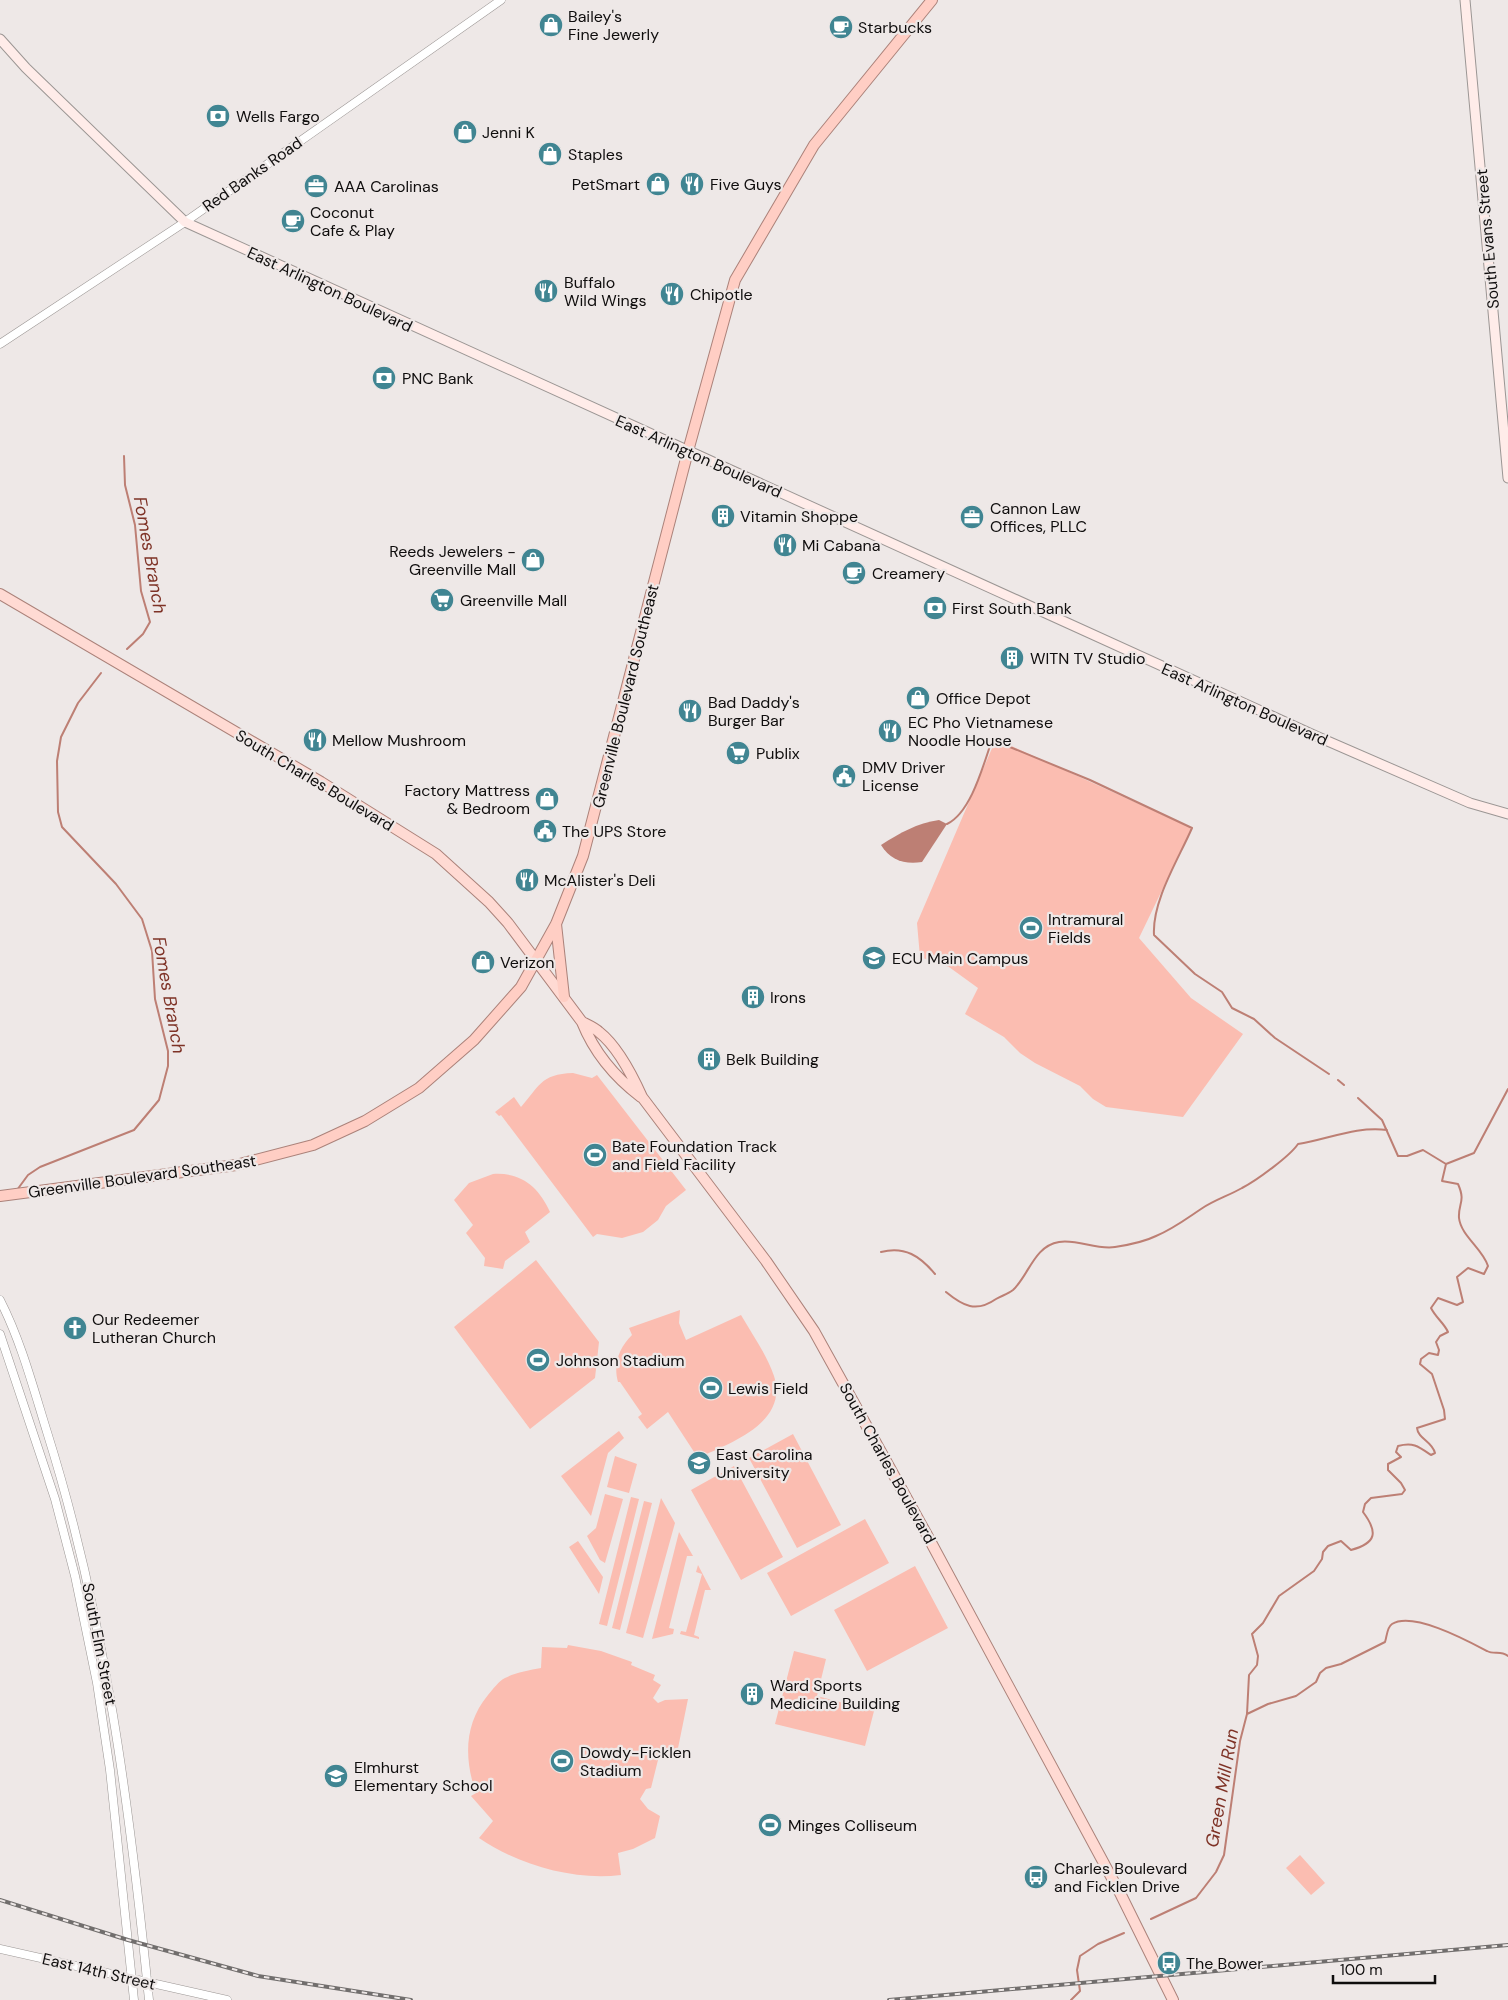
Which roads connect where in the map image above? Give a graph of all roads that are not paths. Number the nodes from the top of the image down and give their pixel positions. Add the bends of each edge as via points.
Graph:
1 (501, 0) edge
2 (932, 0) edge
3 (1464, 0) edge
4 (0, 38) edge
5 (184, 222) junction
6 (0, 344) edge
7 (688, 451) junction
8 (1508, 478) edge
9 (0, 594) edge
10 (1508, 814) edge
11 (556, 924) junction
12 (536, 962) junction
13 (564, 997) junction
14 (0, 1196) edge
15 (0, 1300) edge
16 (0, 1334) edge
17 (0, 1949) edge
18 (132, 1979) junction
19 (146, 1982) junction
20 (134, 2000) edge
21 (149, 2000) edge
22 (227, 2000) edge
23 (1174, 2000) edge

1 - 5 street, Red Banks Road
2 - 7 highway, Greenville Boulevard Southeast via 814,145 735,280
3 - 8 main road, South Evans Street
4 - 5 main road, East Arlington Boulevard via 26,68
5 - 6 street, Red Banks Road
5 - 7 main road, East Arlington Boulevard
7 - 10 main road, East Arlington Boulevard via 1316,736 1470,803
7 - 11 highway, Greenville Boulevard Southeast via 584,856
9 - 12 main road, South Charles Boulevard via 321,782 436,854 489,902
11 - 12 highway, Greenville Boulevard Southeast
11 - 13 highway
12 - 13 main road, South Charles Boulevard
12 - 14 highway, Greenville Boulevard Southeast via 502,1011 453,1060 403,1098 351,1128 313,1145 236,1165
13 - 23 main road, South Charles Boulevard via 582,1022 589,1040 623,1083 642,1097 776,1274 814,1331 928,1535
15 - 19 street, South Elm Street via 17,1339 67,1496 88,1584 116,1725
16 - 18 street, South Elm Street via 55,1499 97,1683 109,1762
17 - 18 street, East 14th Street
18 - 19 street, East 14th Street
18 - 20 street, South Elm Street
19 - 21 street, South Elm Street
19 - 22 street, East 14th Street

